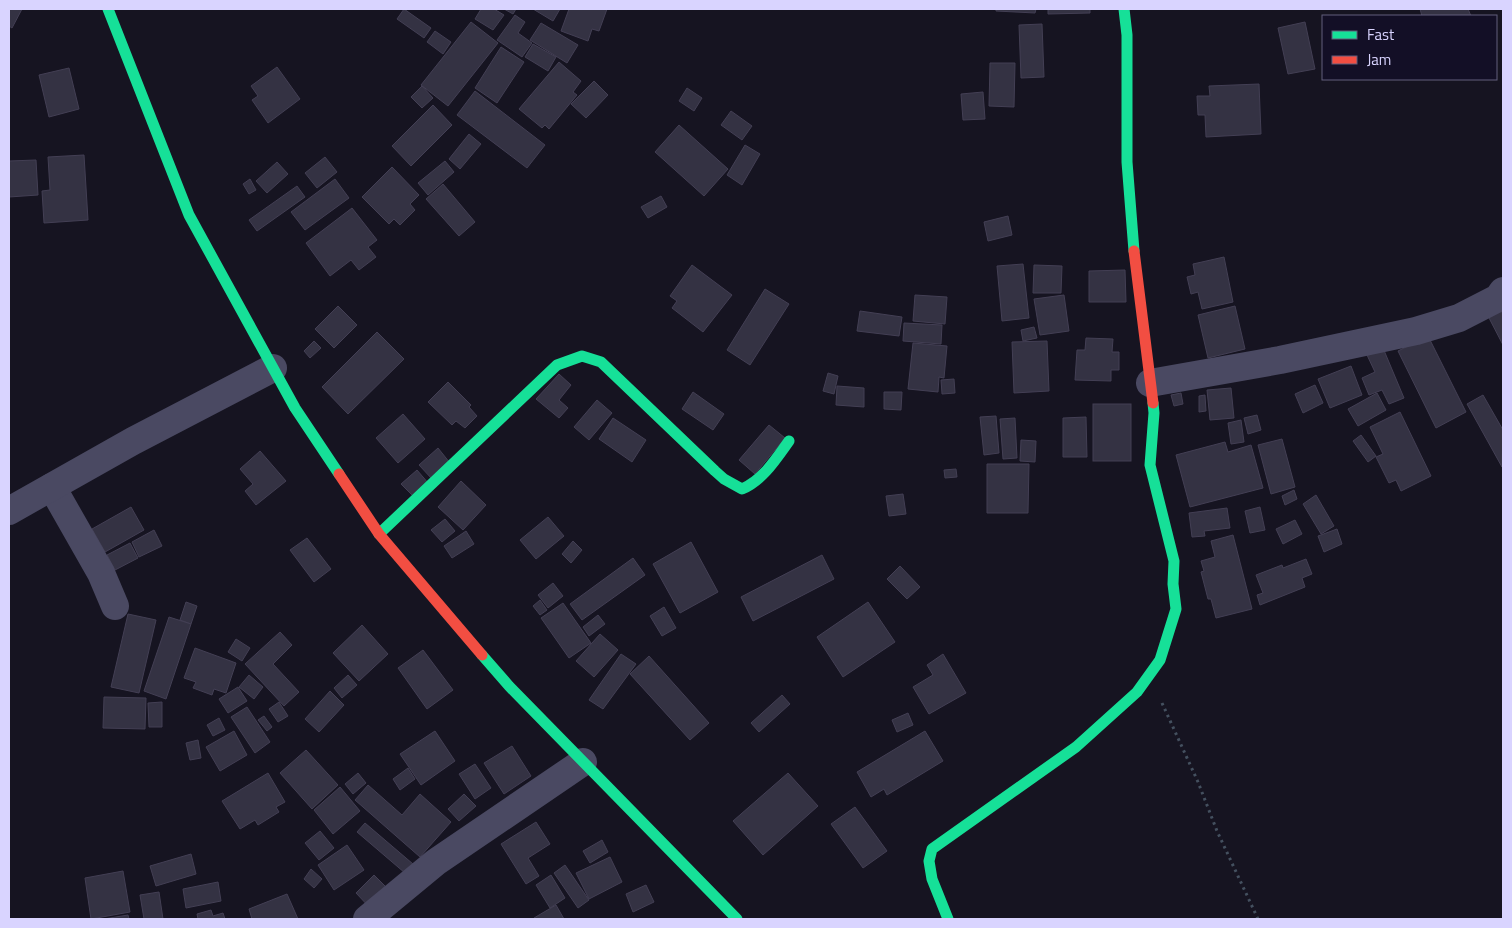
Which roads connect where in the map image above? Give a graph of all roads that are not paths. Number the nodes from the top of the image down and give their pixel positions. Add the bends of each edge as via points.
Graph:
1 (108, 9) edge
2 (1124, 9) edge
3 (1503, 291) edge
4 (273, 368) junction
5 (1150, 383) junction
6 (789, 441) dead end
7 (52, 487) junction
8 (9, 511) edge
9 (379, 534) junction
10 (115, 606) dead end
11 (583, 762) junction
12 (367, 919) edge
13 (737, 919) edge
14 (948, 919) edge

1 - 4 street via 189,214
2 - 5 street via 1128,171
3 - 5 street via 1498,298 1459,318 1416,331
4 - 7 street
4 - 9 street via 295,408
5 - 14 street via 1154,413 1150,465 1174,561 1176,609 1160,660 1137,692 1076,747 932,849 928,861 932,879
6 - 9 street via 759,478 742,489 715,471 601,362 582,356 558,364
7 - 8 street
7 - 10 street via 101,573
9 - 11 street via 509,686
11 - 12 street via 436,862
11 - 13 street

